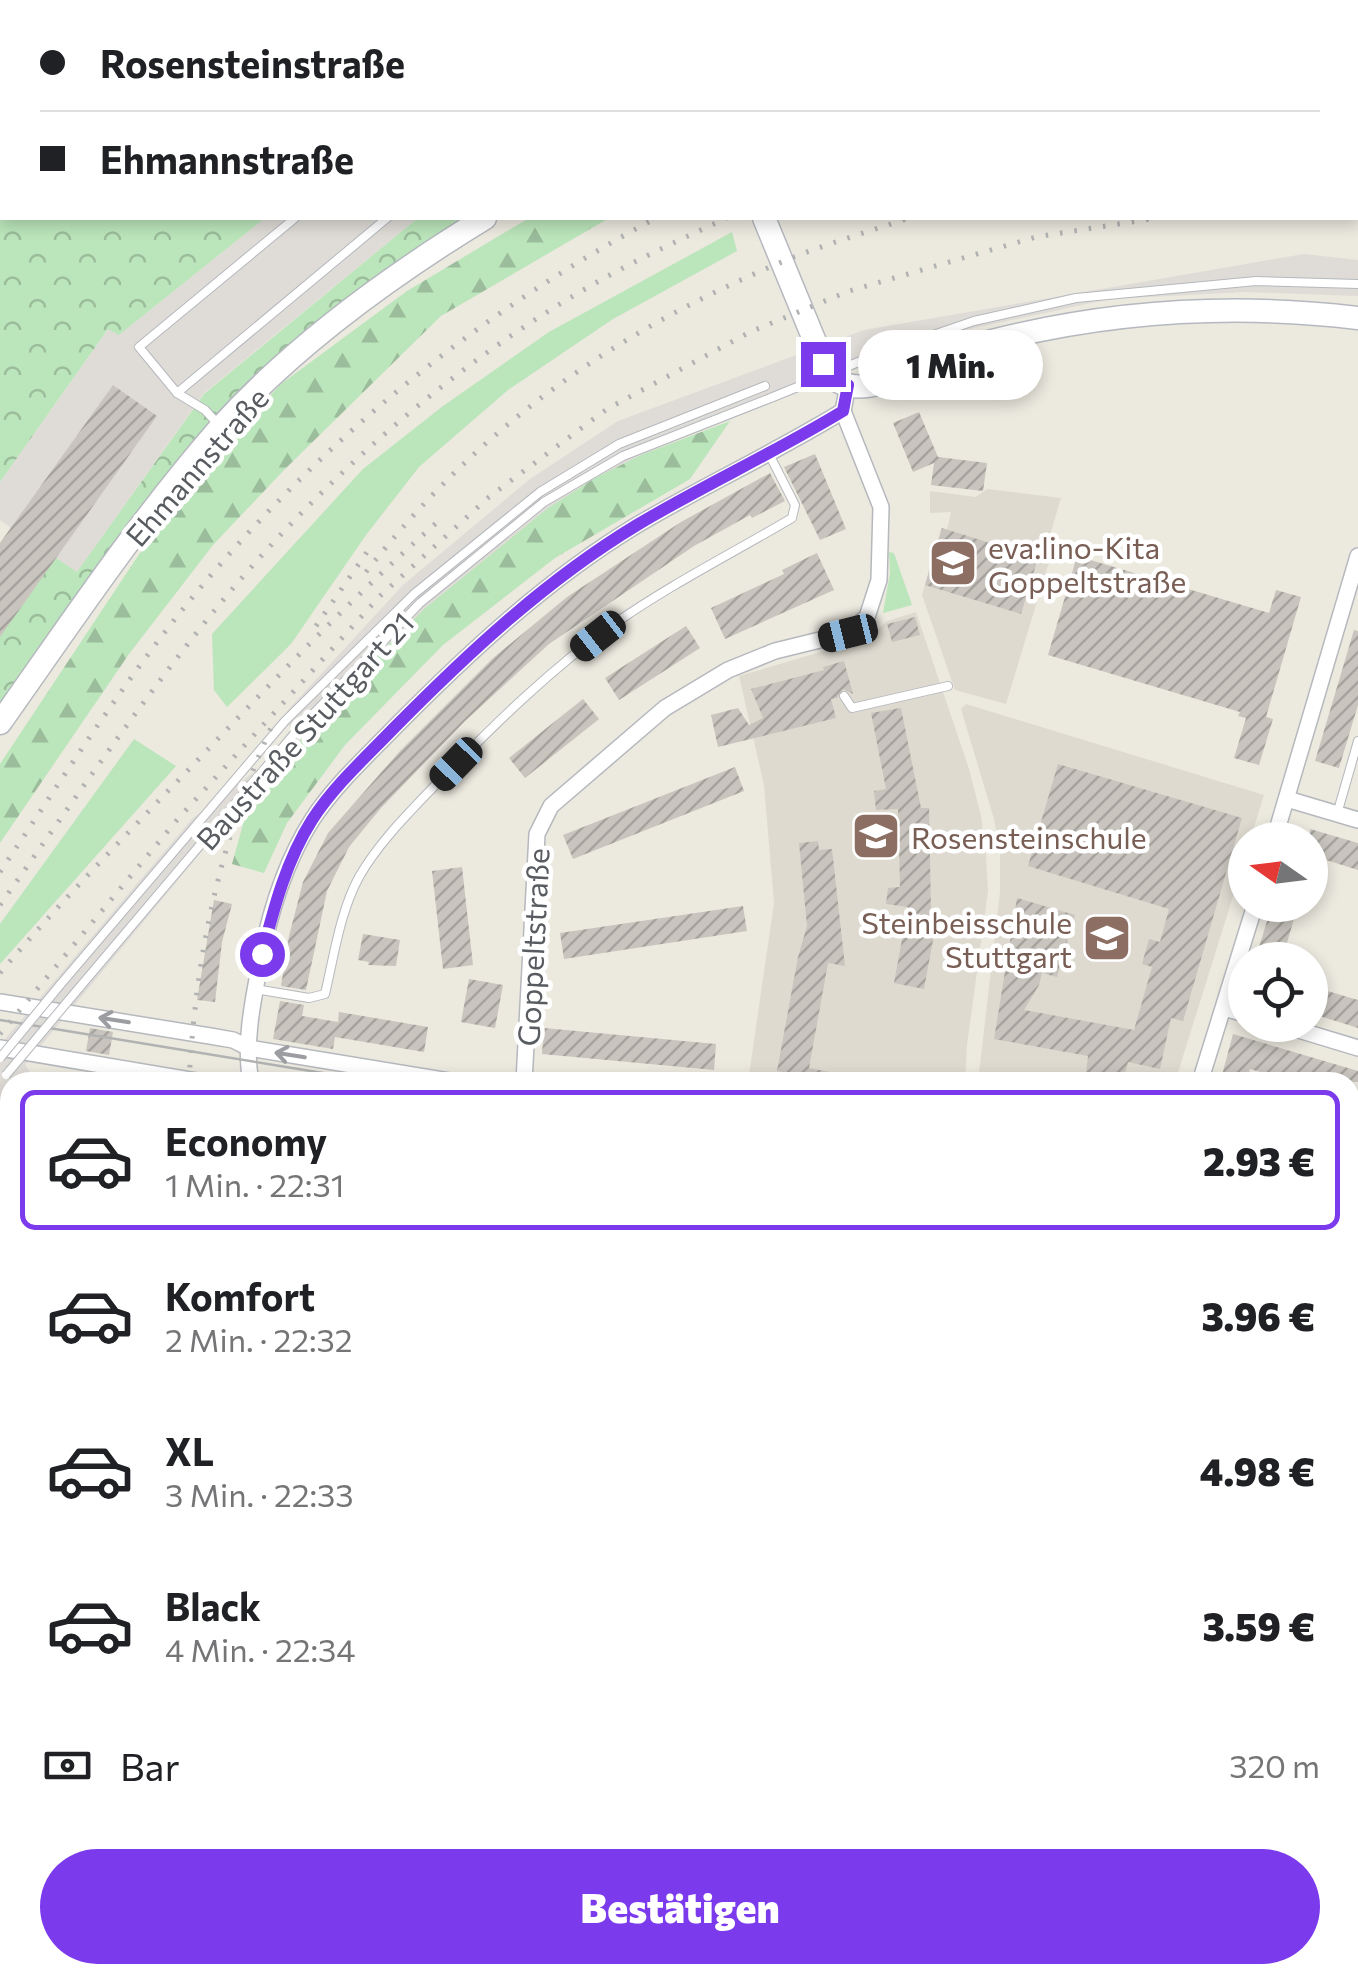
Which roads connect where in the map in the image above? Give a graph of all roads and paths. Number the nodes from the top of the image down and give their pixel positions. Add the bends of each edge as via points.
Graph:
1 (293, 220) edge
2 (385, 220) edge
3 (482, 220) edge
4 (765, 220) edge
5 (1358, 284) edge
6 (1358, 318) edge
7 (848, 385) junction
8 (765, 386) dead end
9 (177, 393) junction
10 (843, 411) junction
11 (221, 427) junction
12 (768, 452) junction
13 (1358, 556) edge
14 (1352, 599) edge
15 (948, 686) dead end
16 (844, 696) dead end
17 (0, 723) edge
18 (1358, 741) edge
19 (1287, 799) junction
20 (1337, 814) junction
21 (1358, 820) edge
22 (1280, 822) edge
23 (1250, 922) edge
24 (255, 989) junction
25 (0, 1002) edge
26 (1224, 1008) junction
27 (1228, 1009) edge
28 (1328, 1039) edge
29 (0, 1048) edge
30 (249, 1048) junction
31 (1358, 1048) edge
32 (0, 1058) edge
33 (9, 1072) edge
34 (107, 1072) edge
35 (250, 1072) edge
36 (394, 1072) edge
37 (525, 1072) edge
38 (1203, 1072) edge

1 - 9 lane via 139,347
2 - 9 lane
3 - 11 street, Ehmannstraße via 310,343
4 - 7 street via 827,370
5 - 33 lane, Baustraße Stuttgart 21, bridge via 1256,281 1076,298 974,321 607,465 544,502 420,603 295,733
6 - 7 street via 1206,310 1108,318 986,343 878,384
7 - 10 street
8 - 32 lane, Baustraße Stuttgart 21, bridge via 619,444 540,492 414,594 285,721
9 - 11 lane
10 - 12 street
10 - 37 street, Goppeltstraße via 881,507 879,580 867,618 848,633 728,670 665,708 551,806 537,834
11 - 17 street, Ehmannstraße via 147,516
12 - 24 street via 568,572 467,656 377,746 313,819 293,855
12 - 24 lane via 795,505 792,518 615,623 476,743 359,877 325,994 309,998
13 - 14 street
14 - 19 street
15 - 16 lane via 852,708
18 - 20 lane
19 - 20 street
19 - 22 street
20 - 21 street
23 - 26 street
24 - 30 street
30 -> 25 street
26 - 27 street
26 - 38 street
28 - 31 street
29 - 34 street
30 - 35 street
36 -> 30 street

